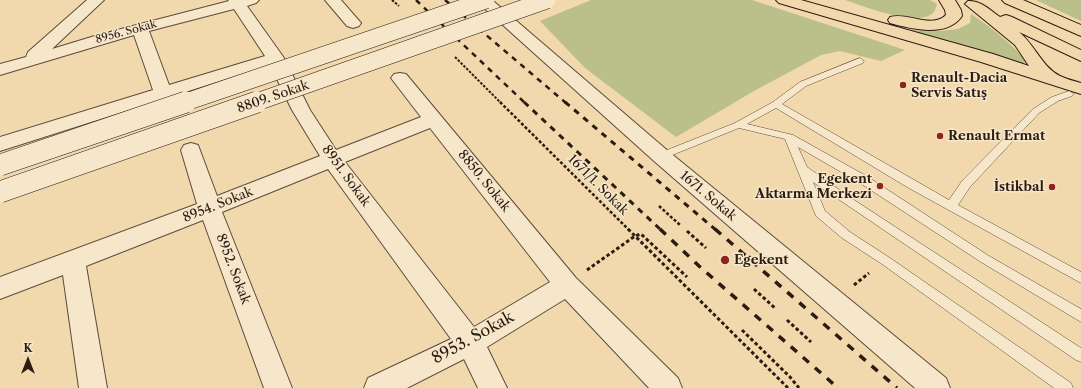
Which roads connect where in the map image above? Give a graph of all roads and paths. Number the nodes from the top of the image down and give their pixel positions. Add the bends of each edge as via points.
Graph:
1 (96, 0) edge
2 (333, 0) edge
3 (392, 0) edge
4 (485, 0) edge
5 (547, 0) edge
6 (784, 0) edge
7 (826, 0) edge
8 (947, 0) edge
9 (1010, 0) edge
10 (243, 1) edge
11 (969, 2) edge
12 (403, 9) dead end
13 (353, 23) dead end
14 (140, 29) junction
15 (1081, 31) edge
16 (452, 54) dead end
17 (1081, 56) edge
18 (275, 58) junction
19 (29, 61) junction
20 (860, 61) dead end
21 (0, 70) edge
22 (400, 78) dead end
23 (1054, 81) junction
24 (163, 92) junction
25 (1077, 94) edge
26 (776, 104) junction
27 (434, 119) junction
28 (738, 125) junction
29 (789, 137) junction
30 (0, 144) edge
31 (191, 150) dead end
32 (661, 156) junction
33 (332, 159) junction
34 (0, 165) edge
35 (803, 169) junction
36 (0, 192) edge
37 (659, 206) dead end
38 (951, 206) junction
39 (210, 209) junction
40 (680, 225) dead end
41 (687, 231) dead end
42 (635, 236) junction
43 (706, 248) dead end
44 (73, 262) junction
45 (687, 278) dead end
46 (1081, 278) edge
47 (567, 285) junction
48 (0, 288) edge
49 (754, 289) dead end
50 (776, 309) dead end
51 (1081, 316) edge
52 (787, 320) dead end
53 (742, 330) dead end
54 (470, 342) junction
55 (811, 342) dead end
56 (1081, 356) edge
57 (93, 388) edge
58 (278, 388) edge
59 (378, 388) edge
60 (493, 388) edge
61 (668, 388) edge
62 (788, 388) edge
63 (799, 388) edge
64 (936, 388) edge
65 (1066, 388) edge

1 - 19 street
2 - 13 street
3 - 12 path
4 - 32 street, 1671. Sokak
4 - 34 street, 8809. Sokak, bridge
5 - 36 street, 8809. Sokak, bridge
6 - 23 highway via 987,58
7 - 8 highway via 886,18 931,24 947,22 954,16
9 - 15 highway
10 - 14 street, 8956. Sokak
10 - 18 street, 8951. Sokak
11 - 17 highway
11 - 23 highway via 1021,42 1039,68
14 - 19 street, 8956. Sokak
14 - 24 street
16 - 42 path, 1671/1. Sokak
18 - 24 street
18 - 33 street, 8951. Sokak via 301,110
19 - 21 street, 8956. Sokak
20 - 26 lane via 803,84
22 - 27 street, 8850. Sokak
23 - 25 highway
24 - 30 street
25 - 38 lane via 1055,99 1036,111 966,184
26 - 28 lane
26 - 38 lane
27 - 33 street, 8954. Sokak
27 - 47 street, 8850. Sokak
28 - 29 lane
28 - 32 lane
29 - 35 lane
29 - 51 lane via 864,180 985,259
31 - 39 street, 8952. Sokak
32 - 64 street, 1671. Sokak
33 - 39 street, 8954. Sokak
33 - 54 street, 8951. Sokak
35 - 56 lane via 854,206
35 - 65 lane via 820,212 846,235
37 - 40 path
38 - 46 lane
39 - 44 street, 8954. Sokak
39 - 58 street, 8952. Sokak
41 - 43 path
42 - 45 path via 640,234
42 - 47 path
42 - 62 path, 1671/1. Sokak
44 - 48 street, 8954. Sokak
44 - 57 street
47 - 54 street, 8953. Sokak
47 - 61 street, 8850. Sokak
49 - 50 path
52 - 55 path
53 - 63 path
54 - 59 street, 8953. Sokak
54 - 60 street, 8951. Sokak

